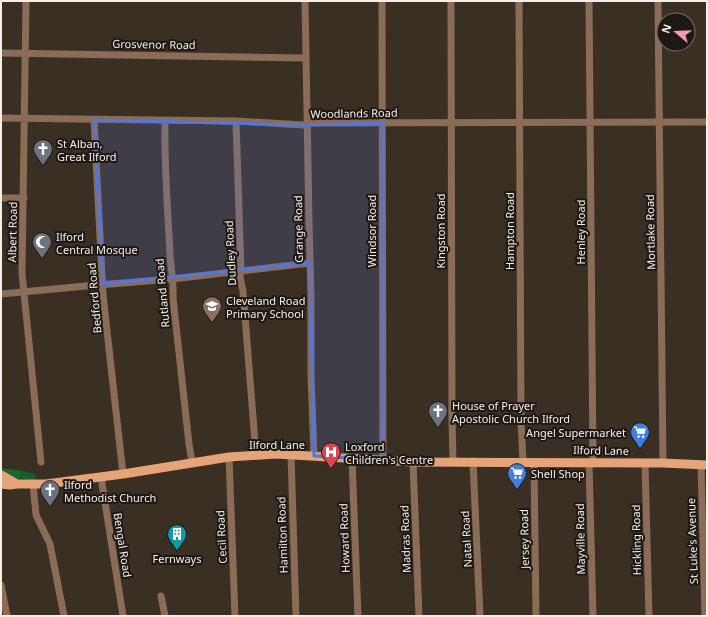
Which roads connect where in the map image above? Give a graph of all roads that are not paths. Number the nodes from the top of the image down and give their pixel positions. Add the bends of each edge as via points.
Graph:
1 (26, 1) edge
2 (305, 1) edge
3 (382, 1) edge
4 (451, 1) edge
5 (520, 1) edge
6 (589, 1) edge
7 (658, 1) edge
8 (1, 53) edge
9 (25, 53) junction
10 (306, 58) junction
11 (1, 118) edge
12 (25, 118) junction
13 (94, 120) junction
14 (165, 121) junction
15 (236, 122) junction
16 (520, 122) junction
17 (590, 122) junction
18 (660, 122) junction
19 (707, 122) edge
20 (308, 123) junction
21 (382, 123) junction
22 (452, 123) junction
23 (1, 198) edge
24 (24, 198) junction
25 (310, 263) junction
26 (241, 271) junction
27 (172, 279) junction
28 (103, 284) junction
29 (24, 292) junction
30 (1, 294) edge
31 (290, 454) junction
32 (256, 455) junction
33 (314, 456) junction
34 (229, 457) junction
35 (352, 459) junction
36 (383, 460) junction
37 (453, 461) junction
38 (523, 461) junction
39 (41, 462) dead end
40 (192, 462) junction
41 (413, 462) junction
42 (473, 462) junction
43 (534, 462) junction
44 (591, 462) junction
45 (646, 463) junction
46 (663, 463) junction
47 (704, 465) edge
48 (123, 474) junction
49 (1, 475) edge
50 (101, 477) junction
51 (1, 484) edge
52 (17, 484) junction
53 (33, 484) junction
54 (1, 585) edge
55 (161, 596) dead end
56 (7, 616) edge
57 (64, 616) edge
58 (123, 616) edge
59 (165, 616) edge
60 (235, 616) edge
61 (296, 616) edge
62 (358, 616) edge
63 (419, 616) edge
64 (480, 616) edge
65 (536, 616) edge
66 (593, 616) edge
67 (649, 616) edge
68 (705, 616) edge

1 - 9 street, Albert Road
2 - 10 street, Grange Road
3 - 21 street, Windsor Road
4 - 22 street, Kingston Road
5 - 16 street, Hampton Road
6 - 17 street, Henley Road
7 - 18 street, Mortlake Road
8 - 9 street, Grosvenor Road
9 - 10 street, Grosvenor Road
9 - 12 street, Albert Road
10 - 20 street, Grange Road
11 - 12 street, Woodlands Road
12 - 13 street, Woodlands Road
12 - 24 street, Albert Road
13 - 14 street, Woodlands Road
13 - 28 street, Bedford Road
14 - 15 street, Woodlands Road
14 - 27 street, Rutland Road
15 - 20 street, Woodlands Road via 301,125
15 - 26 street, Dudley Road
16 - 17 street, Woodlands Road
16 - 22 street, Woodlands Road
16 - 38 street, Hampton Road
17 - 18 street, Woodlands Road
17 - 44 street, Henley Road
18 - 19 street, Woodlands Road
18 - 46 street, Mortlake Road
20 - 21 street, Woodlands Road
20 - 25 street, Grange Road
21 - 22 street, Woodlands Road
21 - 36 street, Windsor Road
22 - 37 street, Kingston Road
23 - 24 street
24 - 29 street, Albert Road
25 - 26 street
25 - 33 street, Grange Road
26 - 27 street
26 - 32 street, Dudley Road
27 - 28 street
27 - 40 street, Rutland Road
28 - 29 street
28 - 48 street, Bedford Road
29 - 30 street
29 - 39 street, Albert Road
31 - 32 main road, Ilford Lane
31 - 33 main road, Ilford Lane
31 - 61 street, Hamilton Road
32 - 34 main road, Ilford Lane
33 - 35 main road, Ilford Lane
34 - 40 main road, Ilford Lane
34 - 60 street, Cecil Road
35 - 36 main road, Ilford Lane
35 - 62 street, Howard Road
36 - 41 main road, Ilford Lane
37 - 41 main road, Ilford Lane
37 - 42 main road, Ilford Lane
38 - 42 main road, Ilford Lane
38 - 43 main road, Ilford Lane
40 - 48 main road, Ilford Lane
41 - 63 street, Madras Road
42 - 64 street, Natal Road
43 - 44 main road, Ilford Lane
43 - 65 street, Jersey Road
44 - 45 main road, Ilford Lane
44 - 66 street, Mayville Road
45 - 46 main road, Ilford Lane
45 - 67 street, Hickling Road
46 - 47 main road, Ilford Lane
47 - 68 street, St Luke's Avenue
48 - 50 main road, Ilford Lane
49 - 52 main road, Ilford Lane
50 - 53 main road, Ilford Lane
50 - 58 street, Bengal Road
51 - 52 main road, Ilford Lane
52 - 53 main road, Ilford Lane
53 - 57 street via 36,515 50,544
54 - 56 street
55 - 59 street

